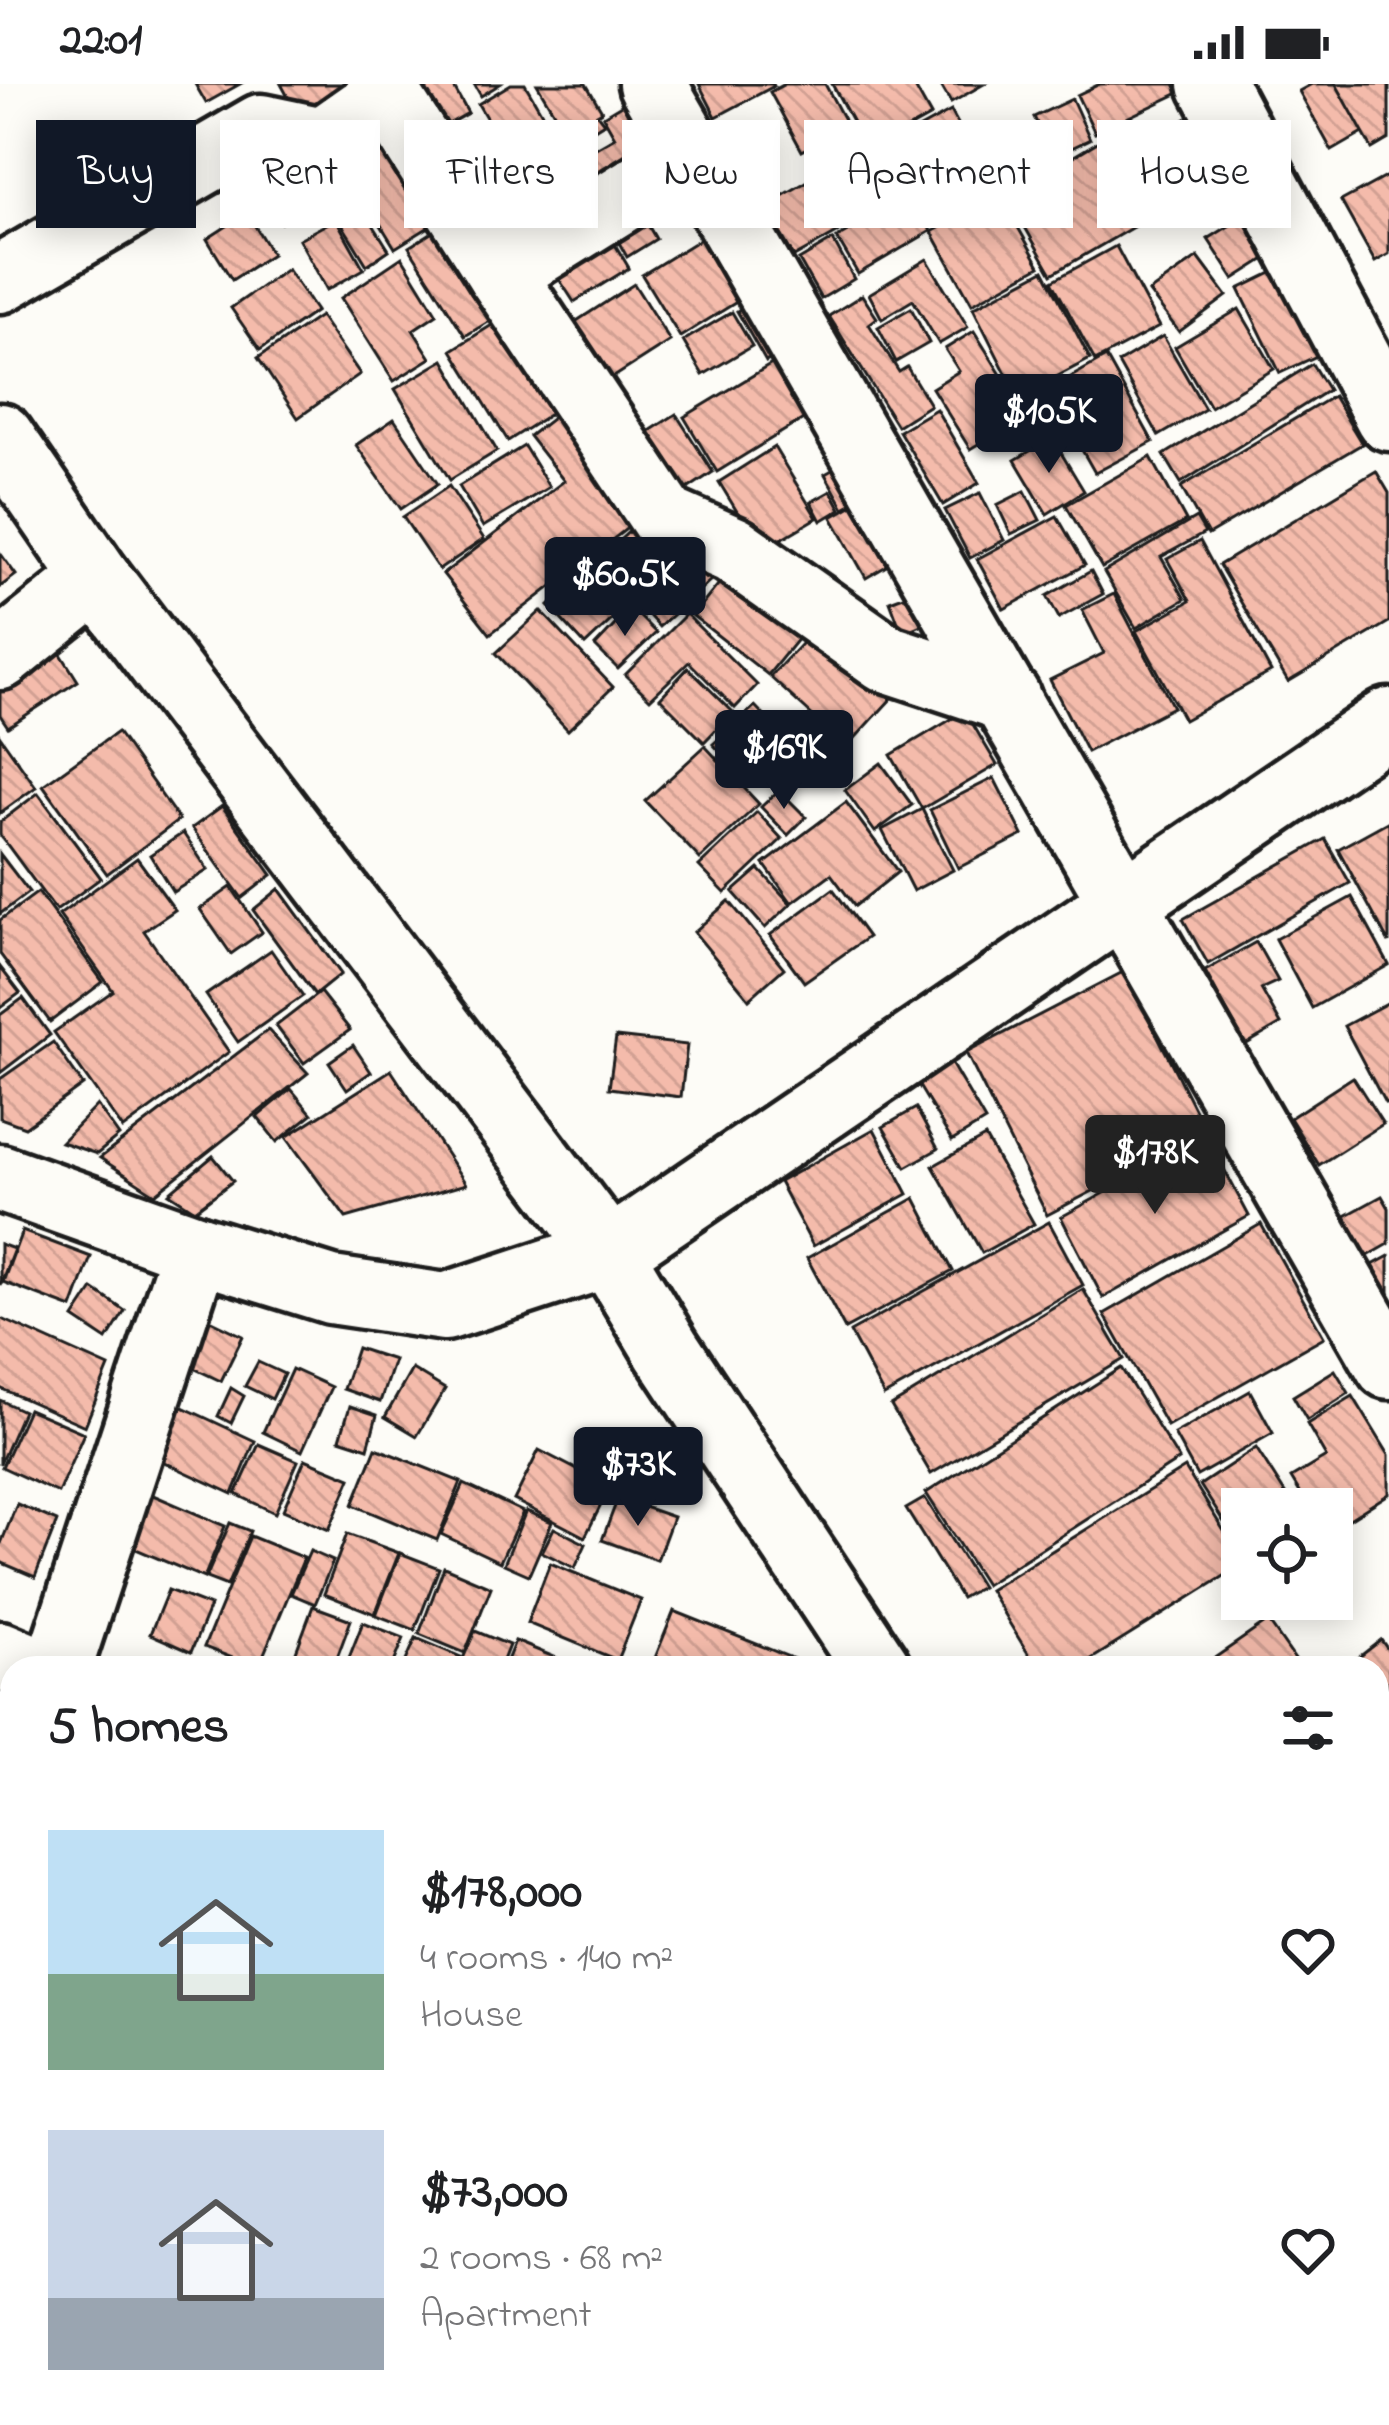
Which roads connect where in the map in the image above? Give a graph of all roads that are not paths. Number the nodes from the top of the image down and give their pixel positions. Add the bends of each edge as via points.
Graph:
1 (652, 84) edge
2 (1212, 84) edge
3 (384, 90) edge
4 (673, 120) edge
5 (622, 198) edge
6 (735, 228) edge
7 (501, 274) junction
8 (0, 279) edge
9 (1389, 417) edge
10 (0, 437) edge
11 (97, 578) junction
12 (0, 656) edge
13 (1007, 698) junction
14 (1389, 722) edge
15 (1121, 902) junction
16 (0, 1178) edge
17 (196, 1248) junction
18 (609, 1253) junction
19 (1389, 1365) edge
20 (62, 1656) edge
21 (869, 1656) edge

1 - 4 street
2 - 9 street
3 - 7 street
3 - 8 street via 322,141 261,128
5 - 7 street
6 - 13 street
7 - 13 street via 665,520 733,550 886,658
10 - 11 street
11 - 12 street
11 - 18 street
13 - 15 street
14 - 15 street
15 - 18 street
15 - 19 street
16 - 17 street
17 - 18 street via 331,1290 445,1307
17 - 20 street
18 - 21 street

